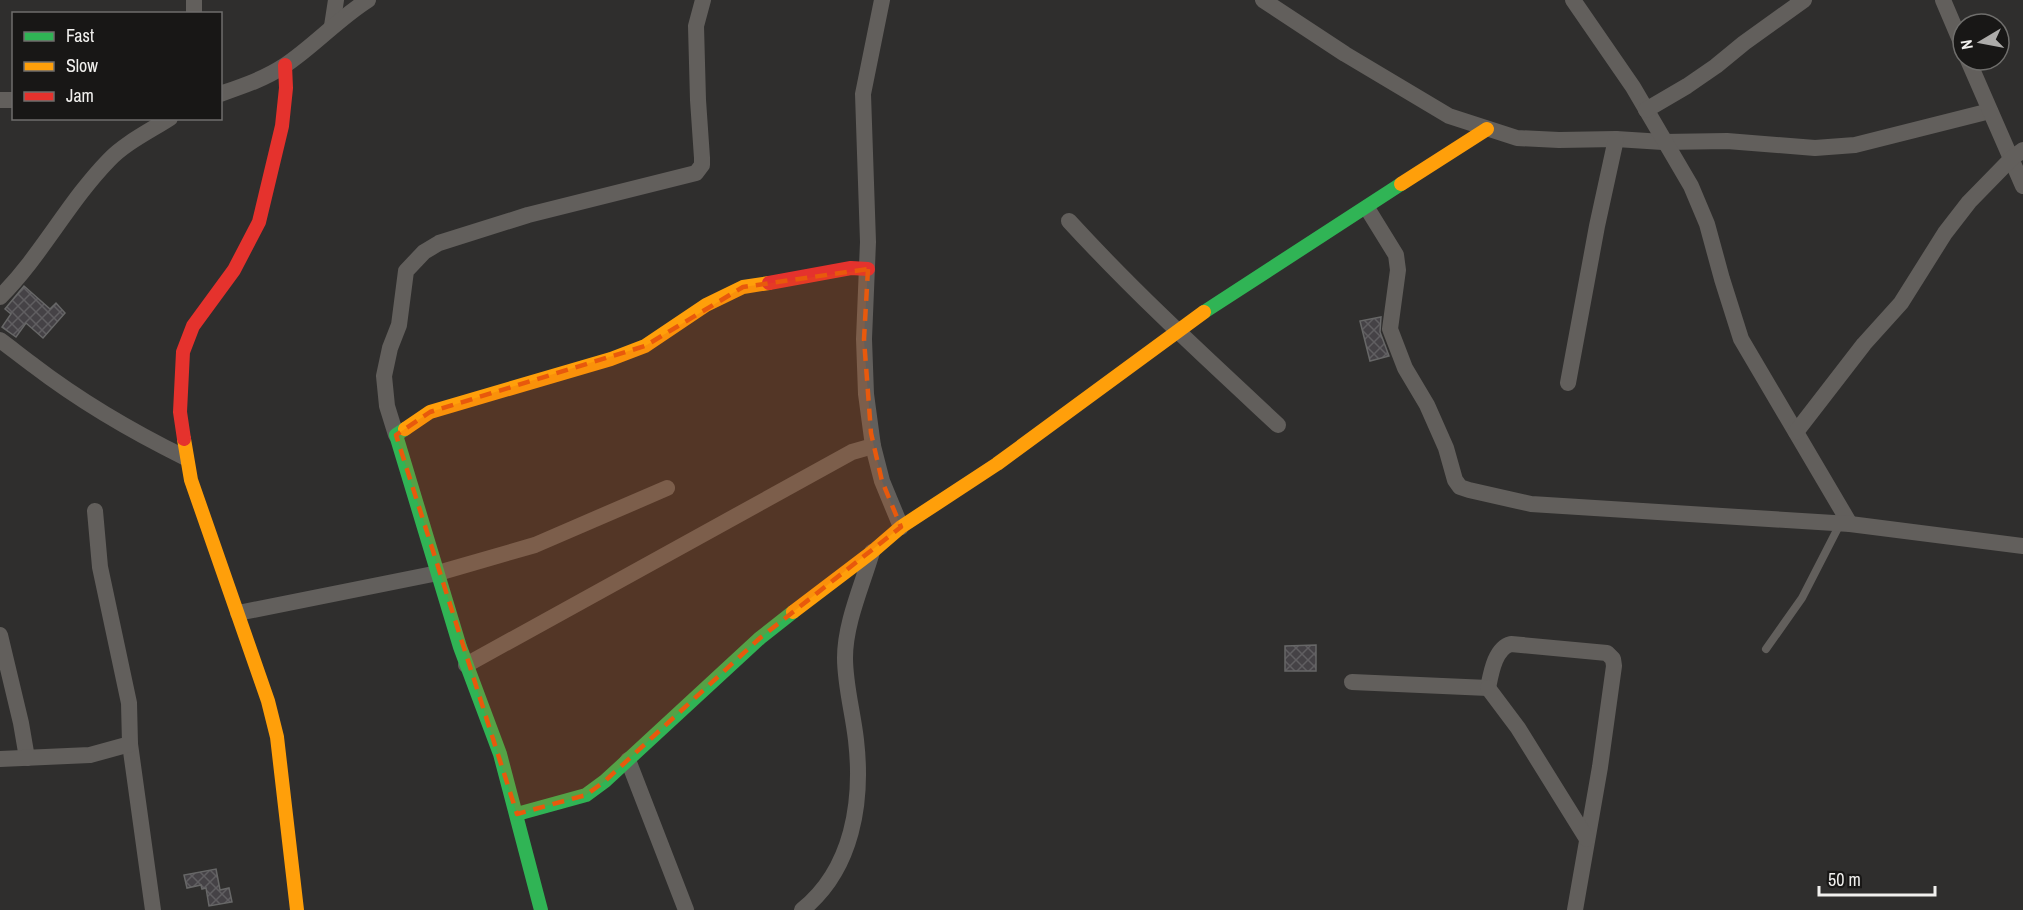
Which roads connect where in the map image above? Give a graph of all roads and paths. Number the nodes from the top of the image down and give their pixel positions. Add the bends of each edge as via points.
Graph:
1 (336, 0) edge
2 (368, 0) edge
3 (703, 0) edge
4 (882, 0) edge
5 (1263, 0) edge
6 (1573, 0) edge
7 (1804, 0) edge
8 (1943, 0) edge
9 (1951, 19) edge
10 (332, 26) junction
11 (285, 65) junction
12 (1973, 72) edge
13 (222, 93) edge
14 (1646, 110) junction
15 (1990, 111) junction
16 (167, 120) edge
17 (1487, 129) junction
18 (1616, 139) junction
19 (1664, 142) junction
20 (2017, 154) edge
21 (2023, 186) edge
22 (1366, 208) junction
23 (1069, 221) dead end
24 (868, 269) junction
25 (0, 297) edge
26 (1177, 332) junction
27 (0, 340) edge
28 (1568, 383) dead end
29 (1278, 424) dead end
30 (1796, 432) junction
31 (396, 435) junction
32 (873, 446) junction
33 (186, 458) junction
34 (668, 489) dead end
35 (95, 511) dead end
36 (1845, 524) junction
37 (901, 527) junction
38 (2023, 546) edge
39 (872, 552) junction
40 (438, 573) junction
41 (238, 613) junction
42 (0, 636) edge
43 (1766, 649) dead end
44 (466, 665) junction
45 (1352, 682) dead end
46 (1488, 688) junction
47 (130, 744) junction
48 (27, 758) junction
49 (0, 759) edge
50 (628, 760) junction
51 (517, 814) junction
52 (1587, 838) junction
53 (153, 910) edge
54 (297, 910) edge
55 (541, 910) edge
56 (686, 910) edge
57 (802, 910) edge
58 (1575, 910) edge

1 - 10 street
2 - 10 street
3 - 31 street via 696,26 702,165 696,173 528,215 439,243 424,252 406,271 399,325 384,376 387,406
4 - 24 street via 863,94
5 - 17 street via 1412,95 1449,116
6 - 14 street
7 - 14 street via 1716,66
8 - 9 street
10 - 11 street
11 - 13 street via 259,81
11 - 33 street via 282,126 259,222 234,270 193,326 183,352 180,412
12 - 15 street
14 - 19 street
15 - 19 street via 1836,148 1727,141
15 - 20 street
16 - 25 street via 111,158
17 - 18 street via 1517,138
17 - 22 street
18 - 19 street
18 - 28 street
19 - 30 street via 1691,186 1707,224 1741,339
20 - 21 street
20 - 30 street via 1969,202 1901,303
22 - 26 street
22 - 36 street via 1396,255 1398,270 1390,329 1405,368 1432,416 1460,487 1531,504
23 - 26 street
24 - 31 street via 851,268 743,287 706,305 645,346 430,411
24 - 32 street via 864,339
26 - 29 street
26 - 37 street via 997,464
27 - 33 street via 112,418
30 - 36 street
31 - 40 street
32 - 37 street
32 - 44 street via 852,452
33 - 41 street
34 - 40 street via 535,545
35 - 47 street via 100,567 129,703
36 - 38 street
36 - 43 lane via 1802,598
37 - 39 street
39 - 50 street via 760,638
39 - 57 street via 848,633 845,658 859,783 856,816 842,858 828,883
40 - 41 street
40 - 44 street
41 - 54 street via 277,737
42 - 48 street
44 - 51 street via 500,754
45 - 46 street
46 - 52 street via 1518,728
46 - 52 street via 1505,645 1602,651 1613,659
47 - 48 street via 90,755
47 - 53 street
48 - 49 street
50 - 51 street via 586,795
50 - 56 street
51 - 55 street
52 - 58 street

